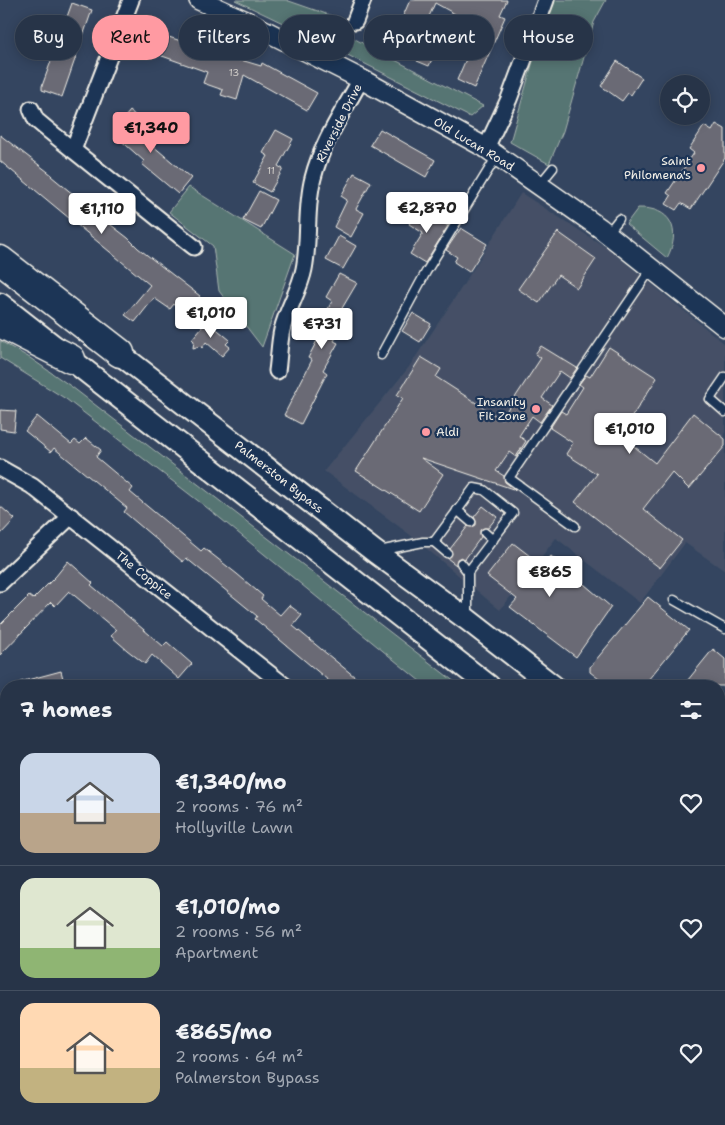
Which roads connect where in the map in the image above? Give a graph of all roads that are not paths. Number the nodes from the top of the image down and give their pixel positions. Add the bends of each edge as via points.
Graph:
1 (131, 0) edge
2 (199, 0) edge
3 (363, 0) edge
4 (546, 0) edge
5 (355, 22) dead end
6 (361, 79) junction
7 (31, 109) dead end
8 (73, 150) junction
9 (492, 152) junction
10 (553, 168) dead end
11 (540, 184) junction
12 (194, 247) dead end
13 (0, 260) edge
14 (652, 268) junction
15 (0, 275) edge
16 (0, 304) edge
17 (0, 323) edge
18 (725, 327) edge
19 (120, 353) junction
20 (381, 355) dead end
21 (71, 359) junction
22 (277, 371) dead end
23 (725, 378) edge
24 (725, 412) edge
25 (0, 468) edge
26 (457, 510) junction
27 (71, 516) junction
28 (471, 522) dead end
29 (575, 526) dead end
30 (485, 533) dead end
31 (492, 540) junction
32 (434, 542) junction
33 (375, 552) junction
34 (447, 553) dead end
35 (461, 563) dead end
36 (468, 572) junction
37 (0, 583) edge
38 (674, 600) dead end
39 (468, 620) junction
40 (725, 629) edge
41 (275, 680) edge
42 (481, 680) edge
43 (545, 680) edge

1 - 8 street
2 - 6 street, Old Lucan Road
3 - 5 street
4 - 9 street
6 - 9 street, Old Lucan Road
6 - 22 street, Riverside Drive via 321,154 313,178 304,271 282,330
7 - 8 street via 36,120
8 - 12 street
9 - 11 street, Old Lucan Road
9 - 20 lane
10 - 11 lane
11 - 14 street, Old Lucan Road via 614,226
13 - 19 highway
14 - 18 street, Old Lucan Road
14 - 29 lane via 510,478
15 - 19 main road, Palmerston Bypass
16 - 21 main road
17 - 21 highway
19 - 33 main road, Palmerston Bypass
21 - 42 main road
23 - 24 lane via 710,400
25 - 27 street, The Coppice via 32,486
26 - 28 lane
26 - 31 lane via 474,488 484,490 513,513
26 - 32 lane
27 - 37 street
27 - 41 street, The Coppice
30 - 31 lane
31 - 36 lane
32 - 33 lane
32 - 34 lane
33 - 39 main road, Palmerston Bypass
35 - 36 lane
36 - 39 lane
38 - 40 lane
39 - 43 main road, Palmerston Bypass

